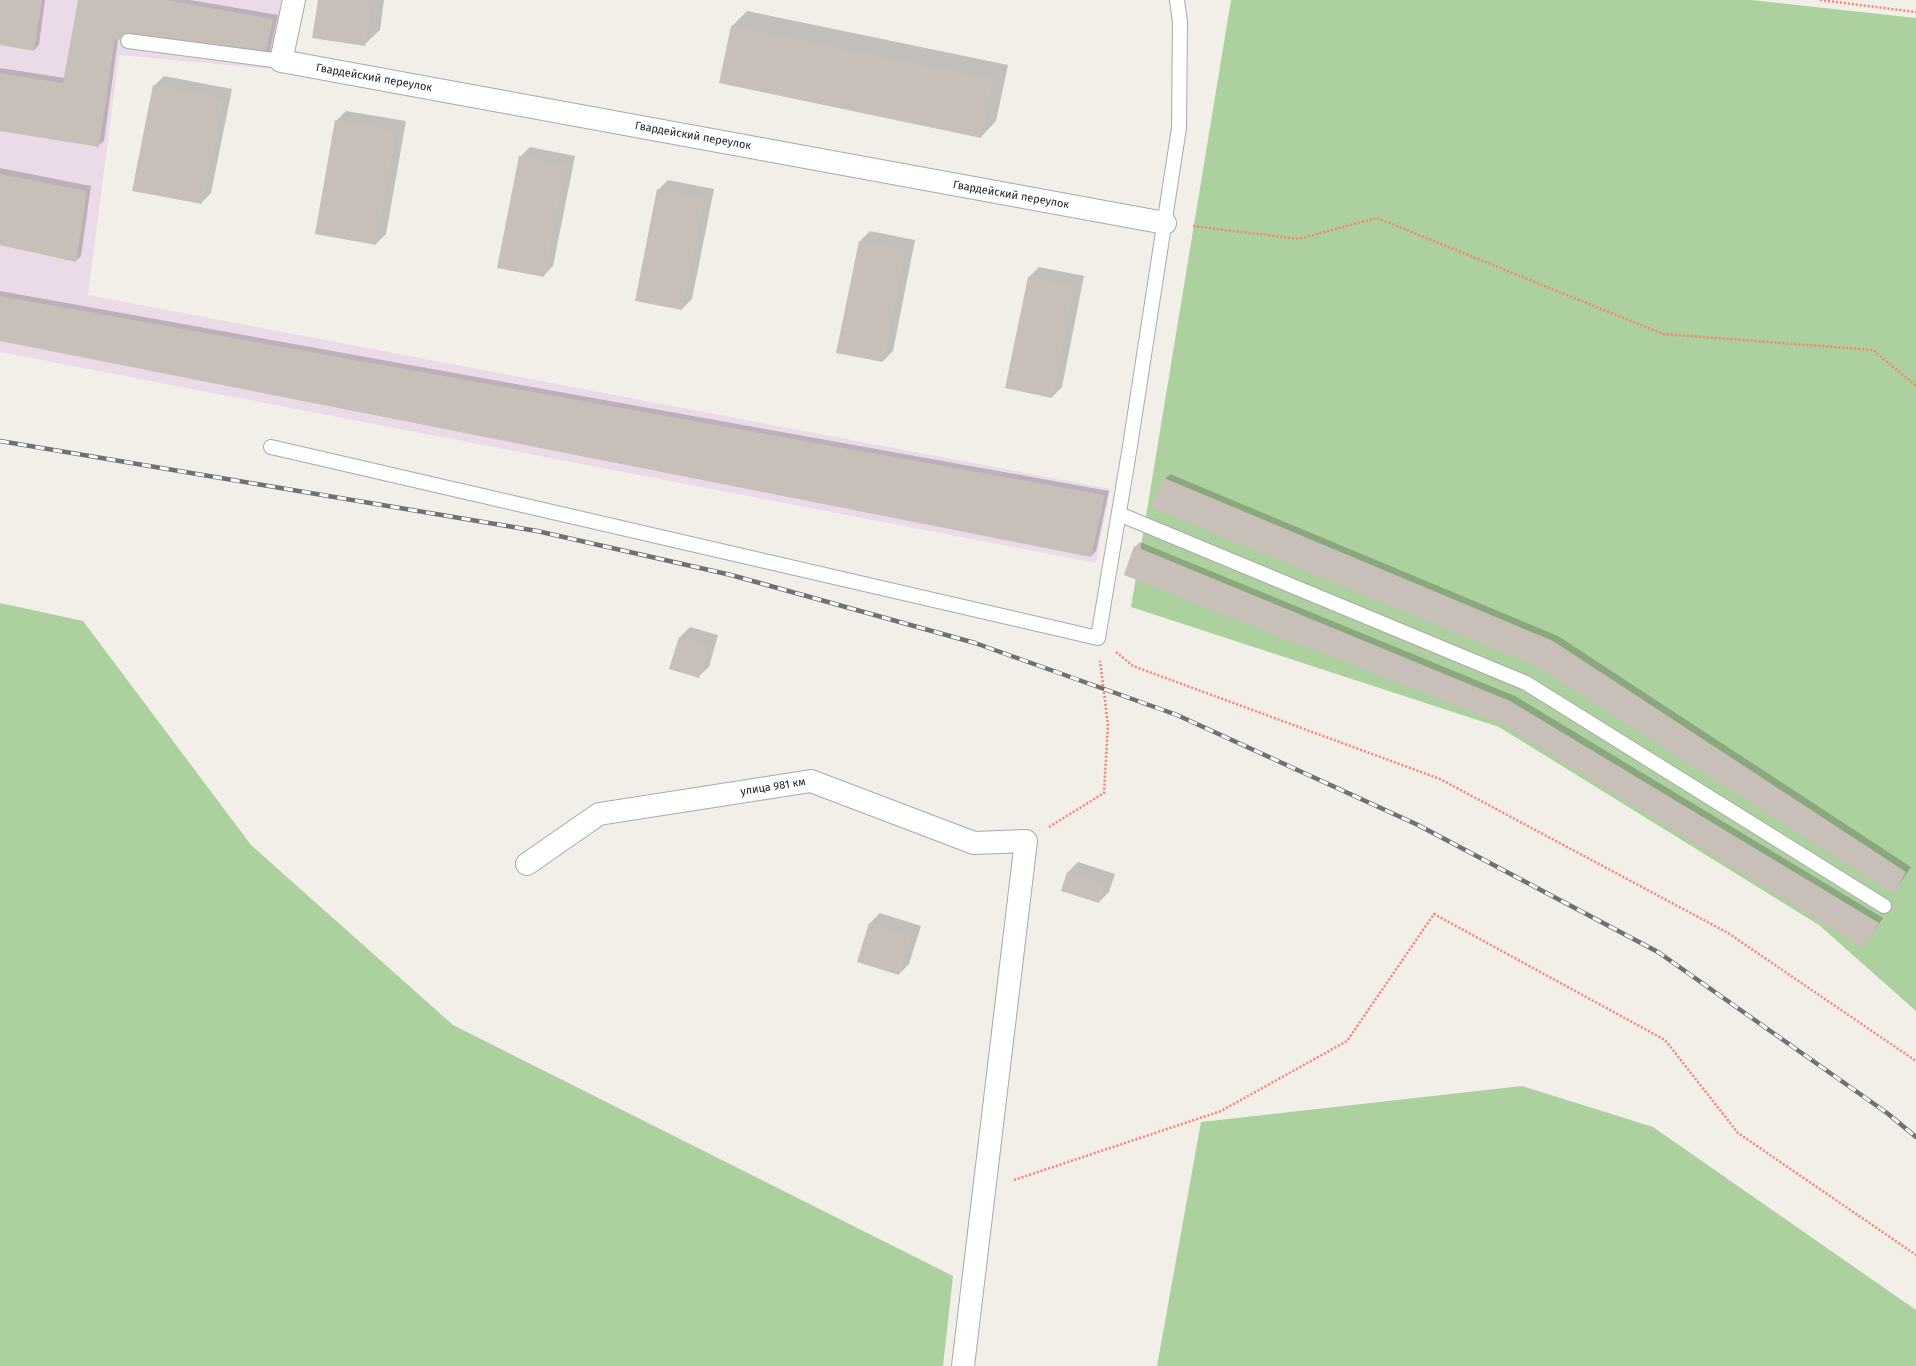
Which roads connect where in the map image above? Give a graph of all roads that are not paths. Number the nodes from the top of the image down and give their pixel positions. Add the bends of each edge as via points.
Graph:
1 (294, 0) edge
2 (1177, 0) edge
3 (128, 40) dead end
4 (281, 61) junction
5 (1165, 223) junction
6 (271, 447) dead end
7 (1119, 514) junction
8 (527, 864) dead end
9 (1884, 906) dead end
10 (963, 1366) edge

1 - 4 street
2 - 5 lane via 1180,22 1179,128
3 - 4 lane
4 - 5 street, Гвардейский переулок
5 - 7 lane
6 - 7 lane via 1098,638
7 - 9 lane via 1526,683
8 - 10 street, улица 981 км via 599,814 811,781 974,843 1026,841

